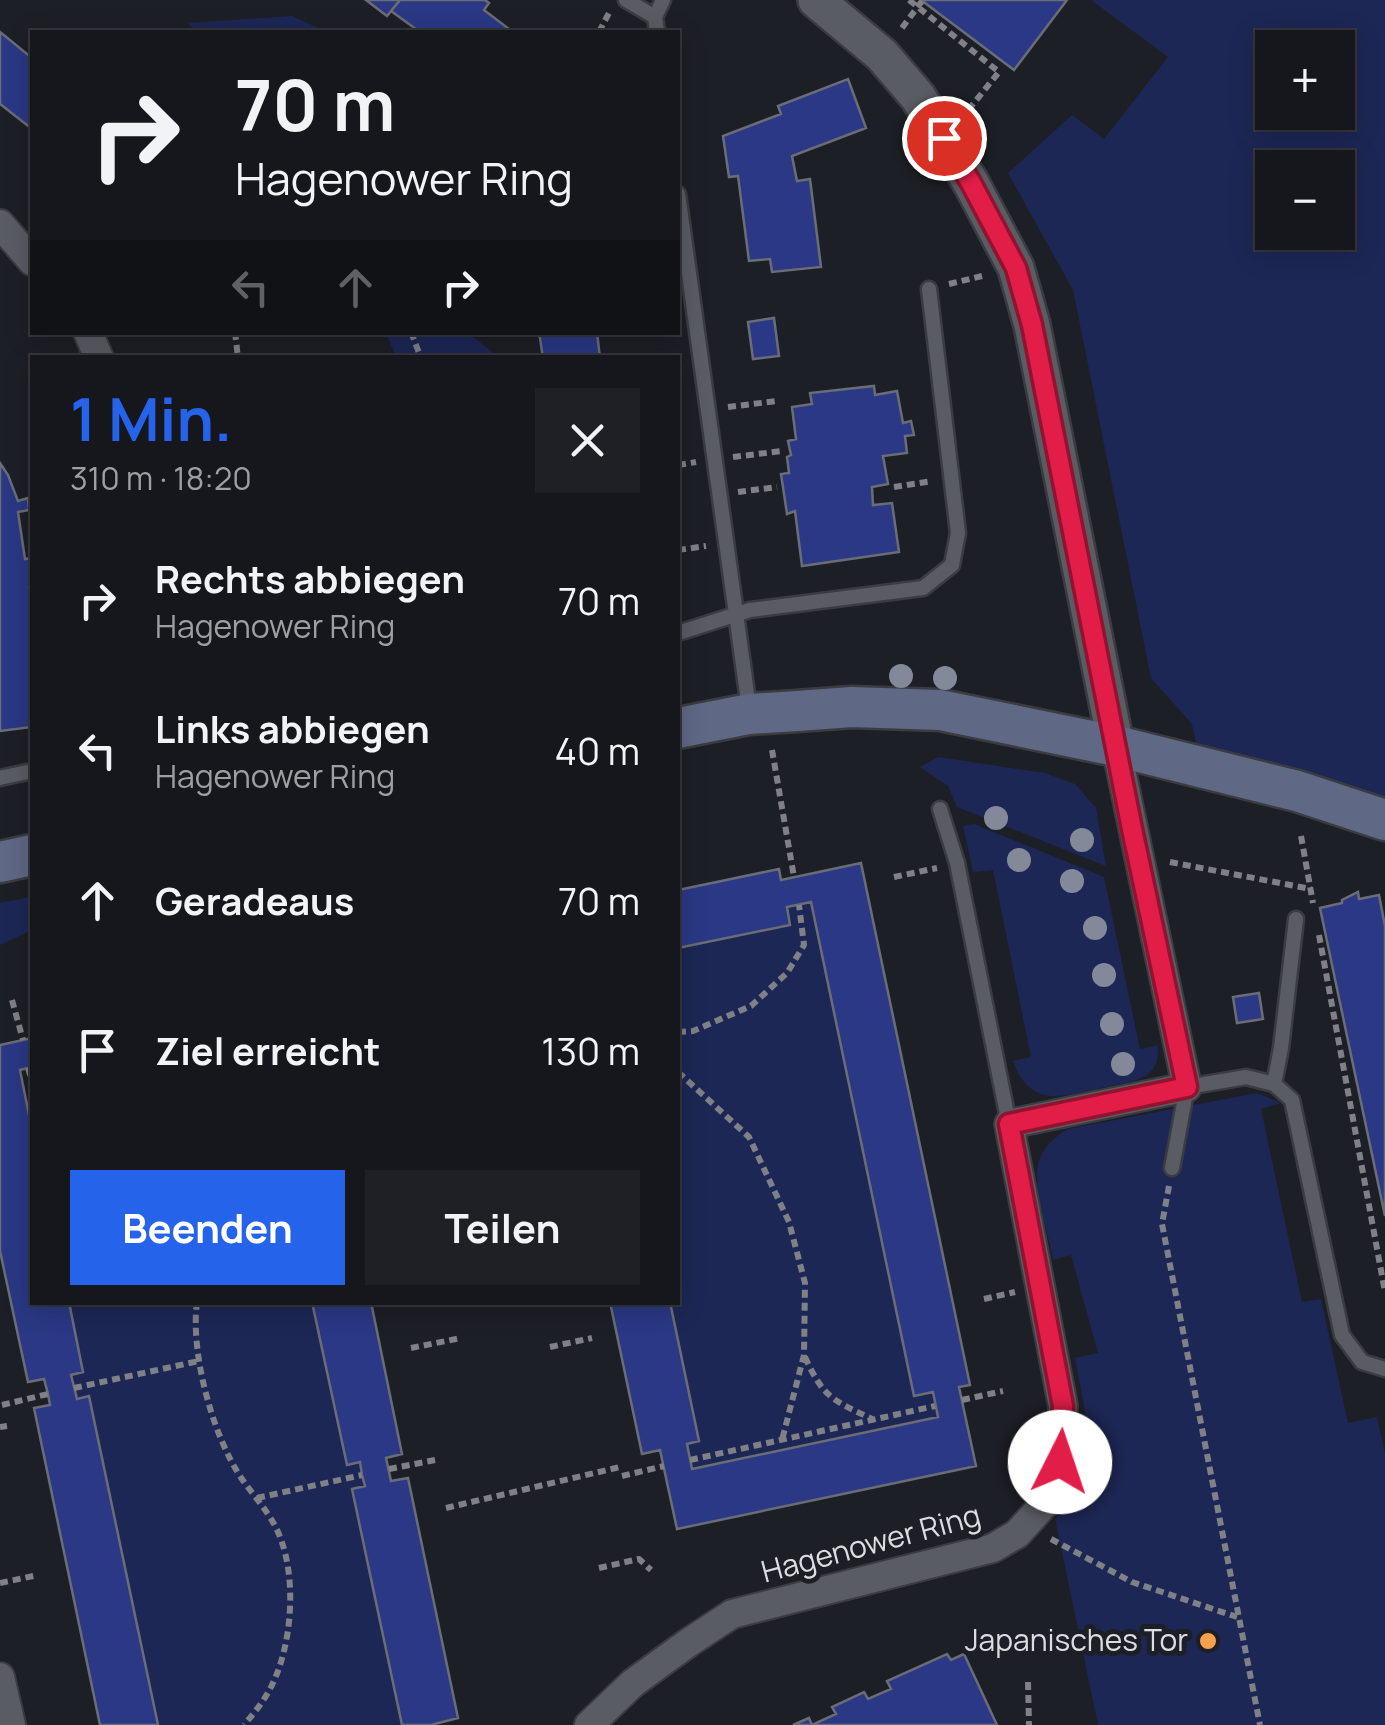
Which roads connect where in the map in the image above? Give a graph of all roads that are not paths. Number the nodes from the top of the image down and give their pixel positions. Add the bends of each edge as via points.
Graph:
1 (626, 0) edge
2 (663, 0) edge
3 (816, 0) edge
4 (656, 24) edge
5 (680, 209) edge
6 (0, 224) edge
7 (30, 259) edge
8 (929, 289) road end
9 (736, 616) junction
10 (680, 632) edge
11 (749, 714) junction
12 (680, 728) edge
13 (1116, 746) junction
14 (30, 771) edge
15 (0, 778) edge
16 (940, 809) dead end
17 (1385, 820) edge
18 (30, 856) edge
19 (0, 862) edge
20 (1296, 919) dead end
21 (1274, 1084) junction
22 (1187, 1087) junction
23 (1009, 1124) junction
24 (1172, 1168) road end
25 (1385, 1369) edge
26 (0, 1677) edge
27 (11, 1725) edge
28 (589, 1725) edge

1 - 4 lane
2 - 4 lane
3 - 13 street via 882,54 918,98 1016,268
5 - 9 lane
6 - 7 street
8 - 9 lane via 958,533 952,565 923,588
9 - 10 lane
9 - 11 lane
11 - 12 main road
11 - 13 main road via 940,710
13 - 17 main road via 1297,790
13 - 22 street
14 - 15 lane
16 - 23 lane, Hagenower Ring
18 - 19 main road
20 - 21 lane
21 - 22 lane via 1246,1077
21 - 25 lane via 1292,1100 1342,1335 1362,1362
22 - 23 street
22 - 24 lane
23 - 28 street, Hagenower Ring via 1063,1406 1060,1462 1048,1500 1017,1534 993,1548 732,1614 633,1683
26 - 27 street

